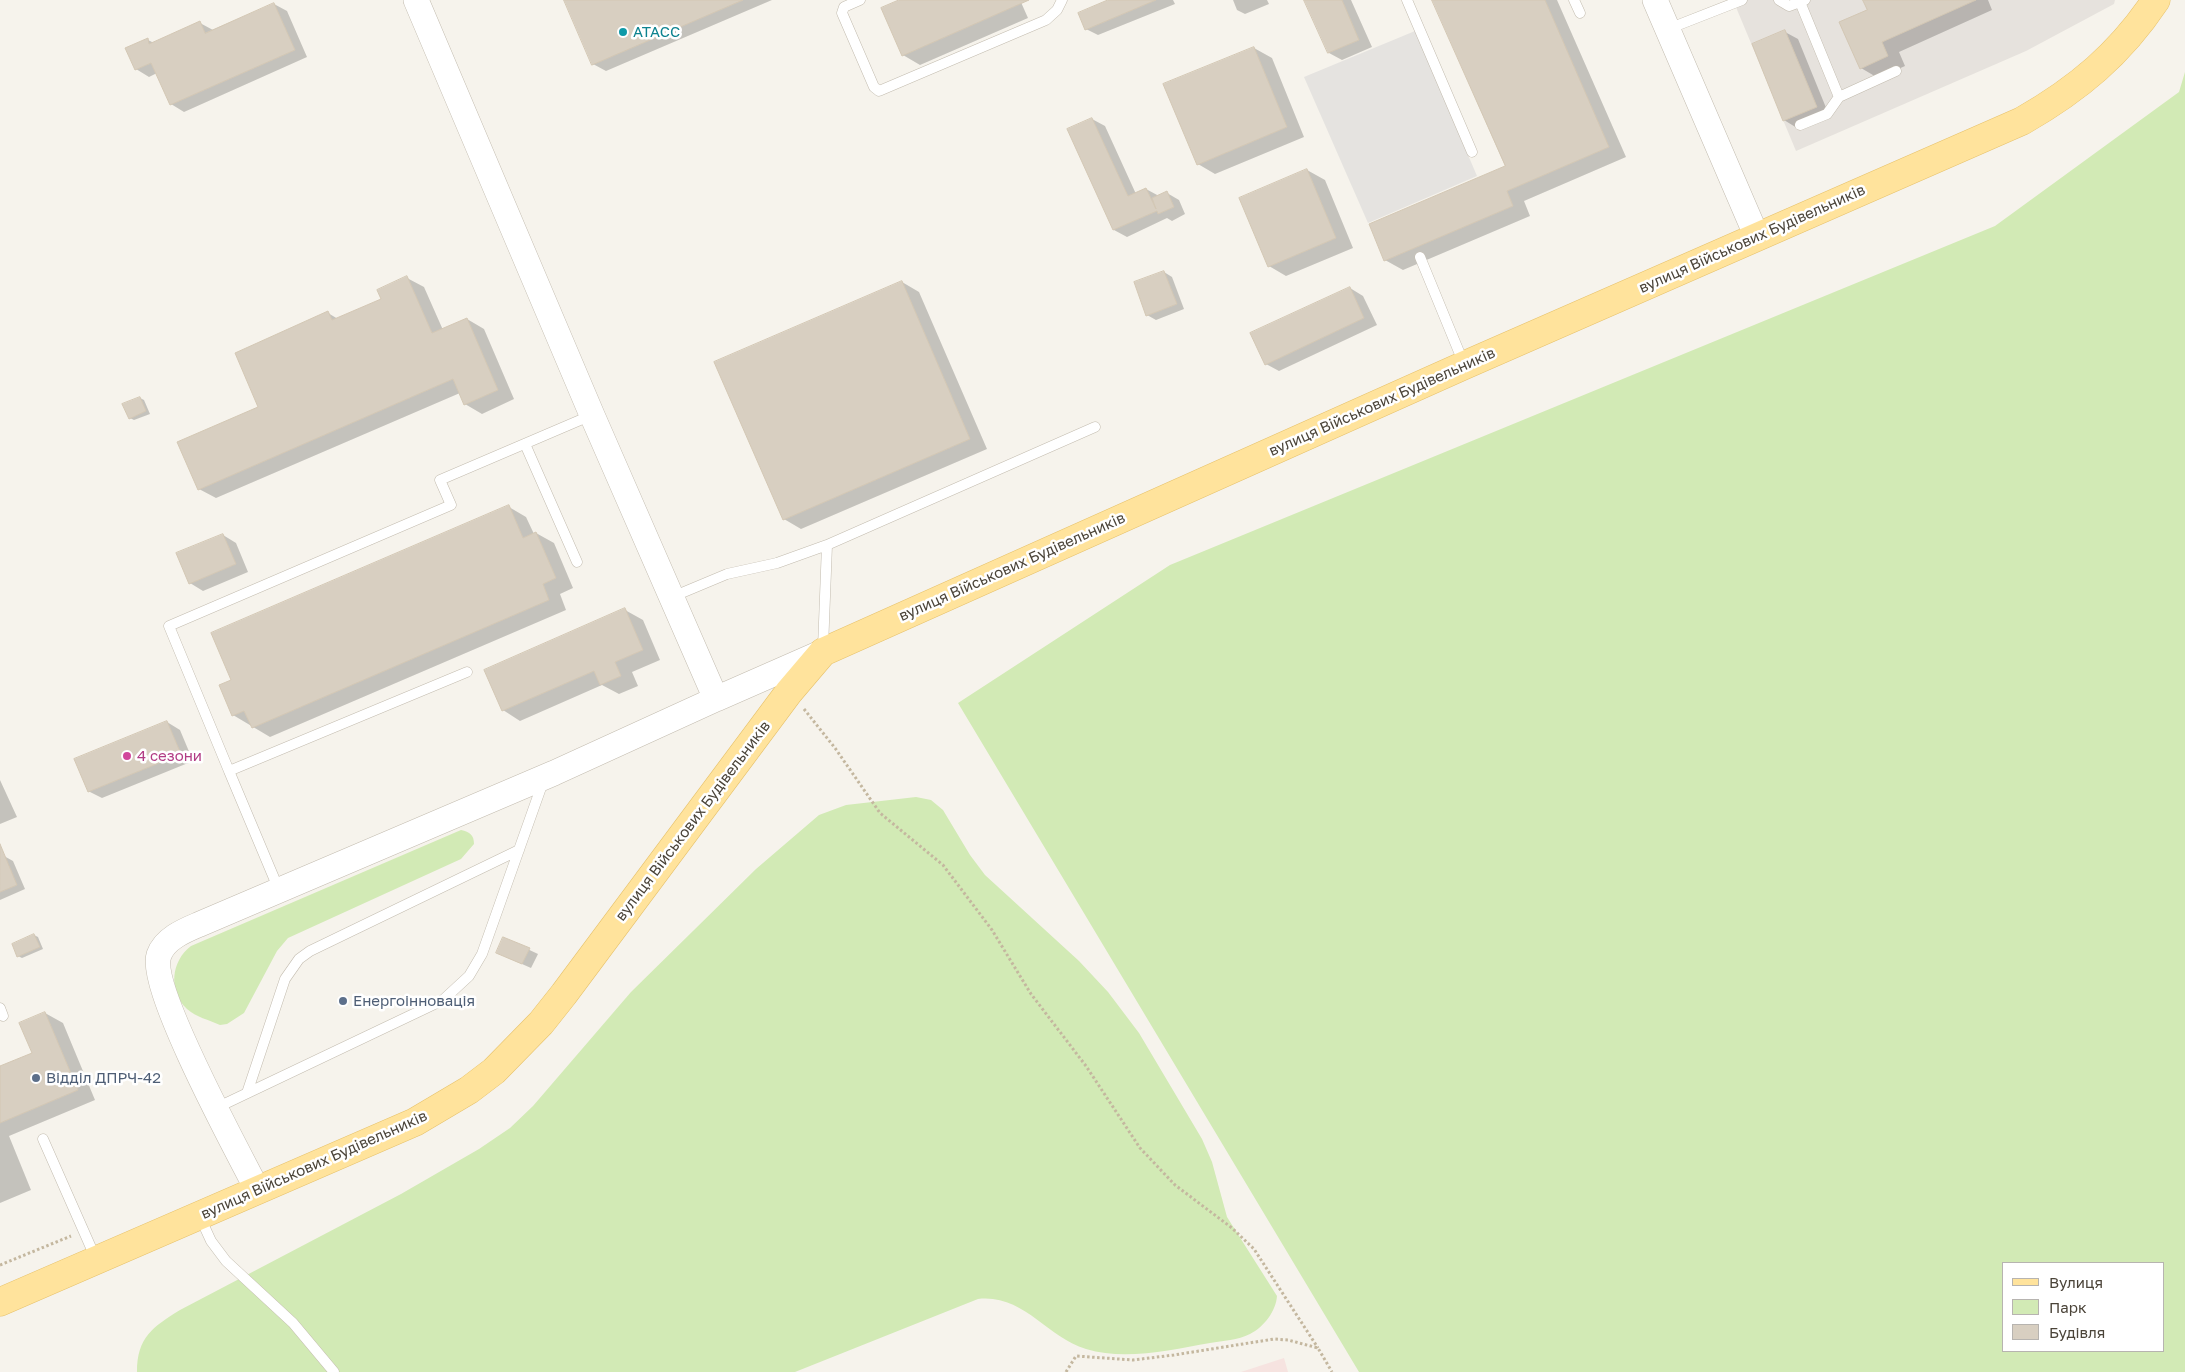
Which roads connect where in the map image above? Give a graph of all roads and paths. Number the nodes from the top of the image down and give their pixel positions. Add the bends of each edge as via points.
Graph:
1 (416, 0) edge
2 (860, 0) edge
3 (1062, 0) edge
4 (1407, 0) edge
5 (1574, 0) edge
6 (1655, 0) edge
7 (1742, 0) edge
8 (1779, 0) edge
9 (2156, 0) edge
10 (1803, 1) edge
11 (1580, 13) dead end
12 (1668, 30) junction
13 (1896, 72) dead end
14 (1839, 97) junction
15 (1800, 125) dead end
16 (1472, 152) dead end
17 (1757, 237) junction
18 (1420, 257) dead end
19 (1465, 365) junction
20 (592, 415) junction
21 (1095, 427) dead end
22 (525, 444) junction
23 (827, 545) junction
24 (577, 562) dead end
25 (671, 597) junction
26 (823, 652) junction
27 (467, 672) dead end
28 (789, 692) junction
29 (716, 699) junction
30 (229, 772) junction
31 (545, 776) junction
32 (519, 850) junction
33 (279, 891) junction
34 (247, 1093) junction
35 (216, 1108) junction
36 (43, 1139) dead end
37 (258, 1191) junction
38 (199, 1216) junction
39 (84, 1231) junction
40 (97, 1261) junction
41 (0, 1265) edge
42 (0, 1302) edge
43 (1318, 1348) junction
44 (334, 1372) edge
45 (1066, 1372) edge
46 (1332, 1372) edge

1 - 20 street
2 - 3 lane via 844,7 842,13 874,87 879,91 1046,20
4 - 16 lane
5 - 11 lane
6 - 12 street
7 - 12 lane
8 - 10 lane via 1789,6
9 - 17 main road, вулиця Військових Будівельників via 2131,34 2099,68 2040,110 1996,134
10 - 14 lane
12 - 17 street
13 - 14 lane
14 - 15 lane via 1828,114
17 - 19 main road, вулиця Військових Будівельників
18 - 19 lane
19 - 26 main road, вулиця Військових Будівельників
20 - 22 lane
20 - 25 street
21 - 23 lane
22 - 24 lane
22 - 30 lane via 440,480 451,505 169,626
23 - 25 lane via 777,563 727,574
23 - 26 lane
25 - 29 street
26 - 28 main road, вулиця Військових Будівельників
26 - 29 street
27 - 30 lane
28 - 37 main road, вулиця Військових Будівельників via 564,994 494,1071 415,1122
28 - 43 path via 835,748 880,813 943,865 992,930 1031,994 1086,1066 1140,1148 1175,1185 1254,1249
29 - 31 street
30 - 33 lane
31 - 32 lane
31 - 33 street
32 - 34 lane via 482,954 469,976 442,1000
32 - 34 lane via 299,959 285,979
33 - 35 street via 186,930 168,942 158,957 162,990
34 - 35 lane
35 - 37 street
36 - 39 lane
37 - 38 main road, вулиця Військових Будівельників
38 - 40 main road, вулиця Військових Будівельників
38 - 44 lane via 211,1241 226,1261 293,1323
39 - 40 lane
39 - 41 path
40 - 42 main road, вулиця Військових Будівельників
43 - 45 path via 1274,1339 1132,1360 1076,1356
43 - 46 path

